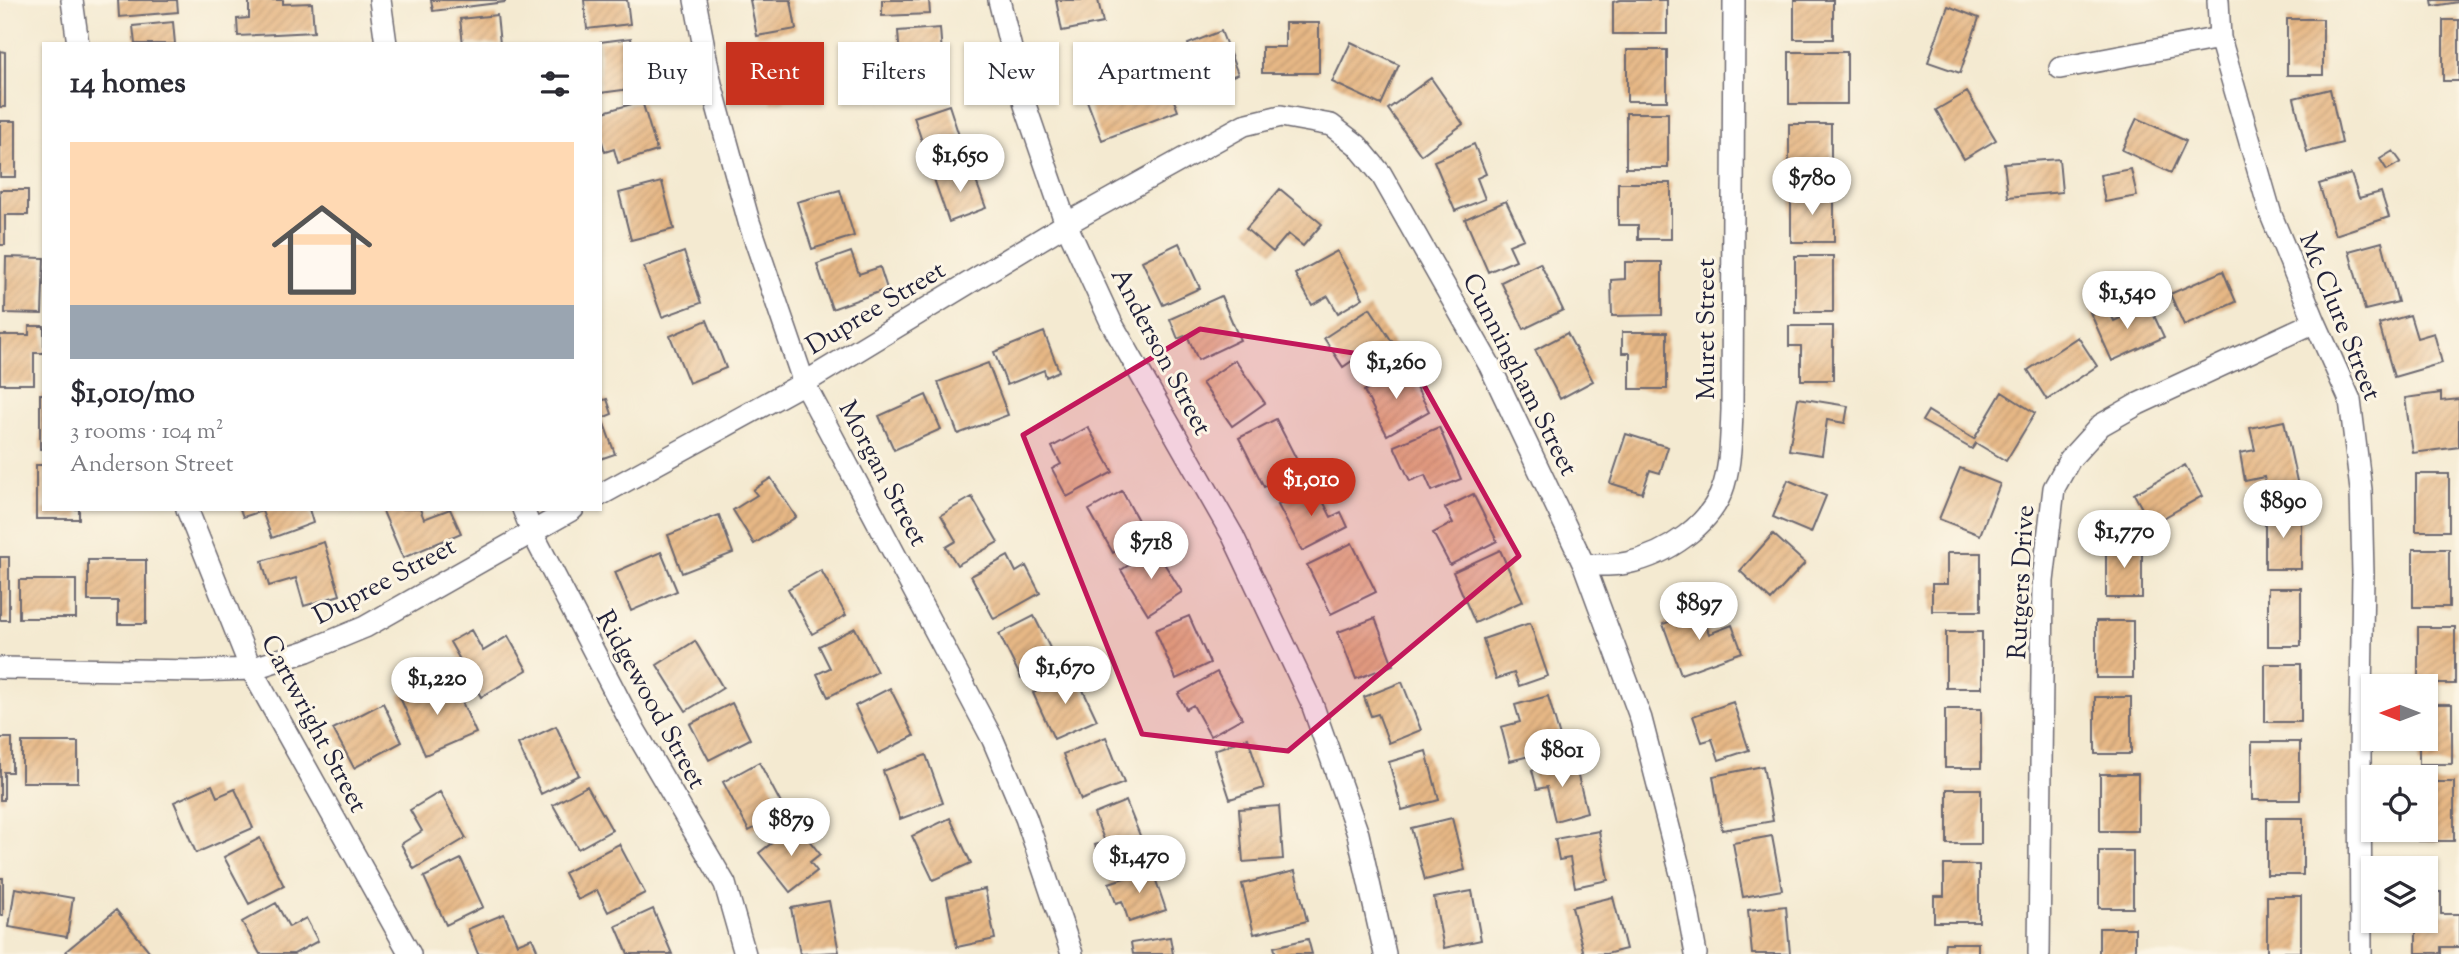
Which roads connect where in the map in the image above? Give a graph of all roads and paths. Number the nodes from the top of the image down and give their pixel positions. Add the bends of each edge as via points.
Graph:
1 (72, 0) edge
2 (380, 0) edge
3 (695, 0) edge
4 (999, 0) edge
5 (1734, 0) edge
6 (2218, 0) edge
7 (2220, 38) junction
8 (78, 42) edge
9 (386, 42) edge
10 (2060, 68) dead end
11 (1066, 224) junction
12 (2315, 323) junction
13 (804, 383) junction
14 (602, 494) edge
15 (188, 511) edge
16 (524, 511) edge
17 (569, 511) edge
18 (532, 532) junction
19 (1584, 565) junction
20 (0, 668) edge
21 (251, 669) junction
22 (410, 954) edge
23 (745, 954) edge
24 (1072, 954) edge
25 (1385, 954) edge
26 (1696, 954) edge
27 (2039, 954) edge
28 (2361, 954) edge

1 - 8 street
2 - 9 street
3 - 13 street, Morgan Street via 711,84 748,222
4 - 11 street, Anderson Street via 1025,105
5 - 19 street, Muret Street via 1732,410 1724,486 1710,511 1684,537 1656,554 1626,564
6 - 7 street, Mc Clure Street
7 - 10 street
7 - 12 street, Mc Clure Street via 2271,215
11 - 13 street, Dupree Street
11 - 19 street, Cunningham Street via 1244,125 1281,116 1331,125 1357,145 1381,174 1490,366
11 - 25 street, Anderson Street via 1112,324 1233,536 1311,701 1358,834
12 - 27 street, Rutgers Drive via 2101,425 2070,459 2054,488 2043,581
12 - 28 street, Mc Clure Street via 2350,400 2361,490
13 - 14 street, Dupree Street
13 - 24 street, Morgan Street via 993,740 1026,818
15 - 21 street, Cartwright Street
16 - 18 street, Ridgewood Street
17 - 18 street, Dupree Street
18 - 21 street, Dupree Street via 365,627
18 - 23 street, Ridgewood Street via 633,727 725,884
19 - 26 street, Cunningham Street via 1641,719 1682,878
20 - 21 street, Dupree Street
21 - 22 street, Cartwright Street

